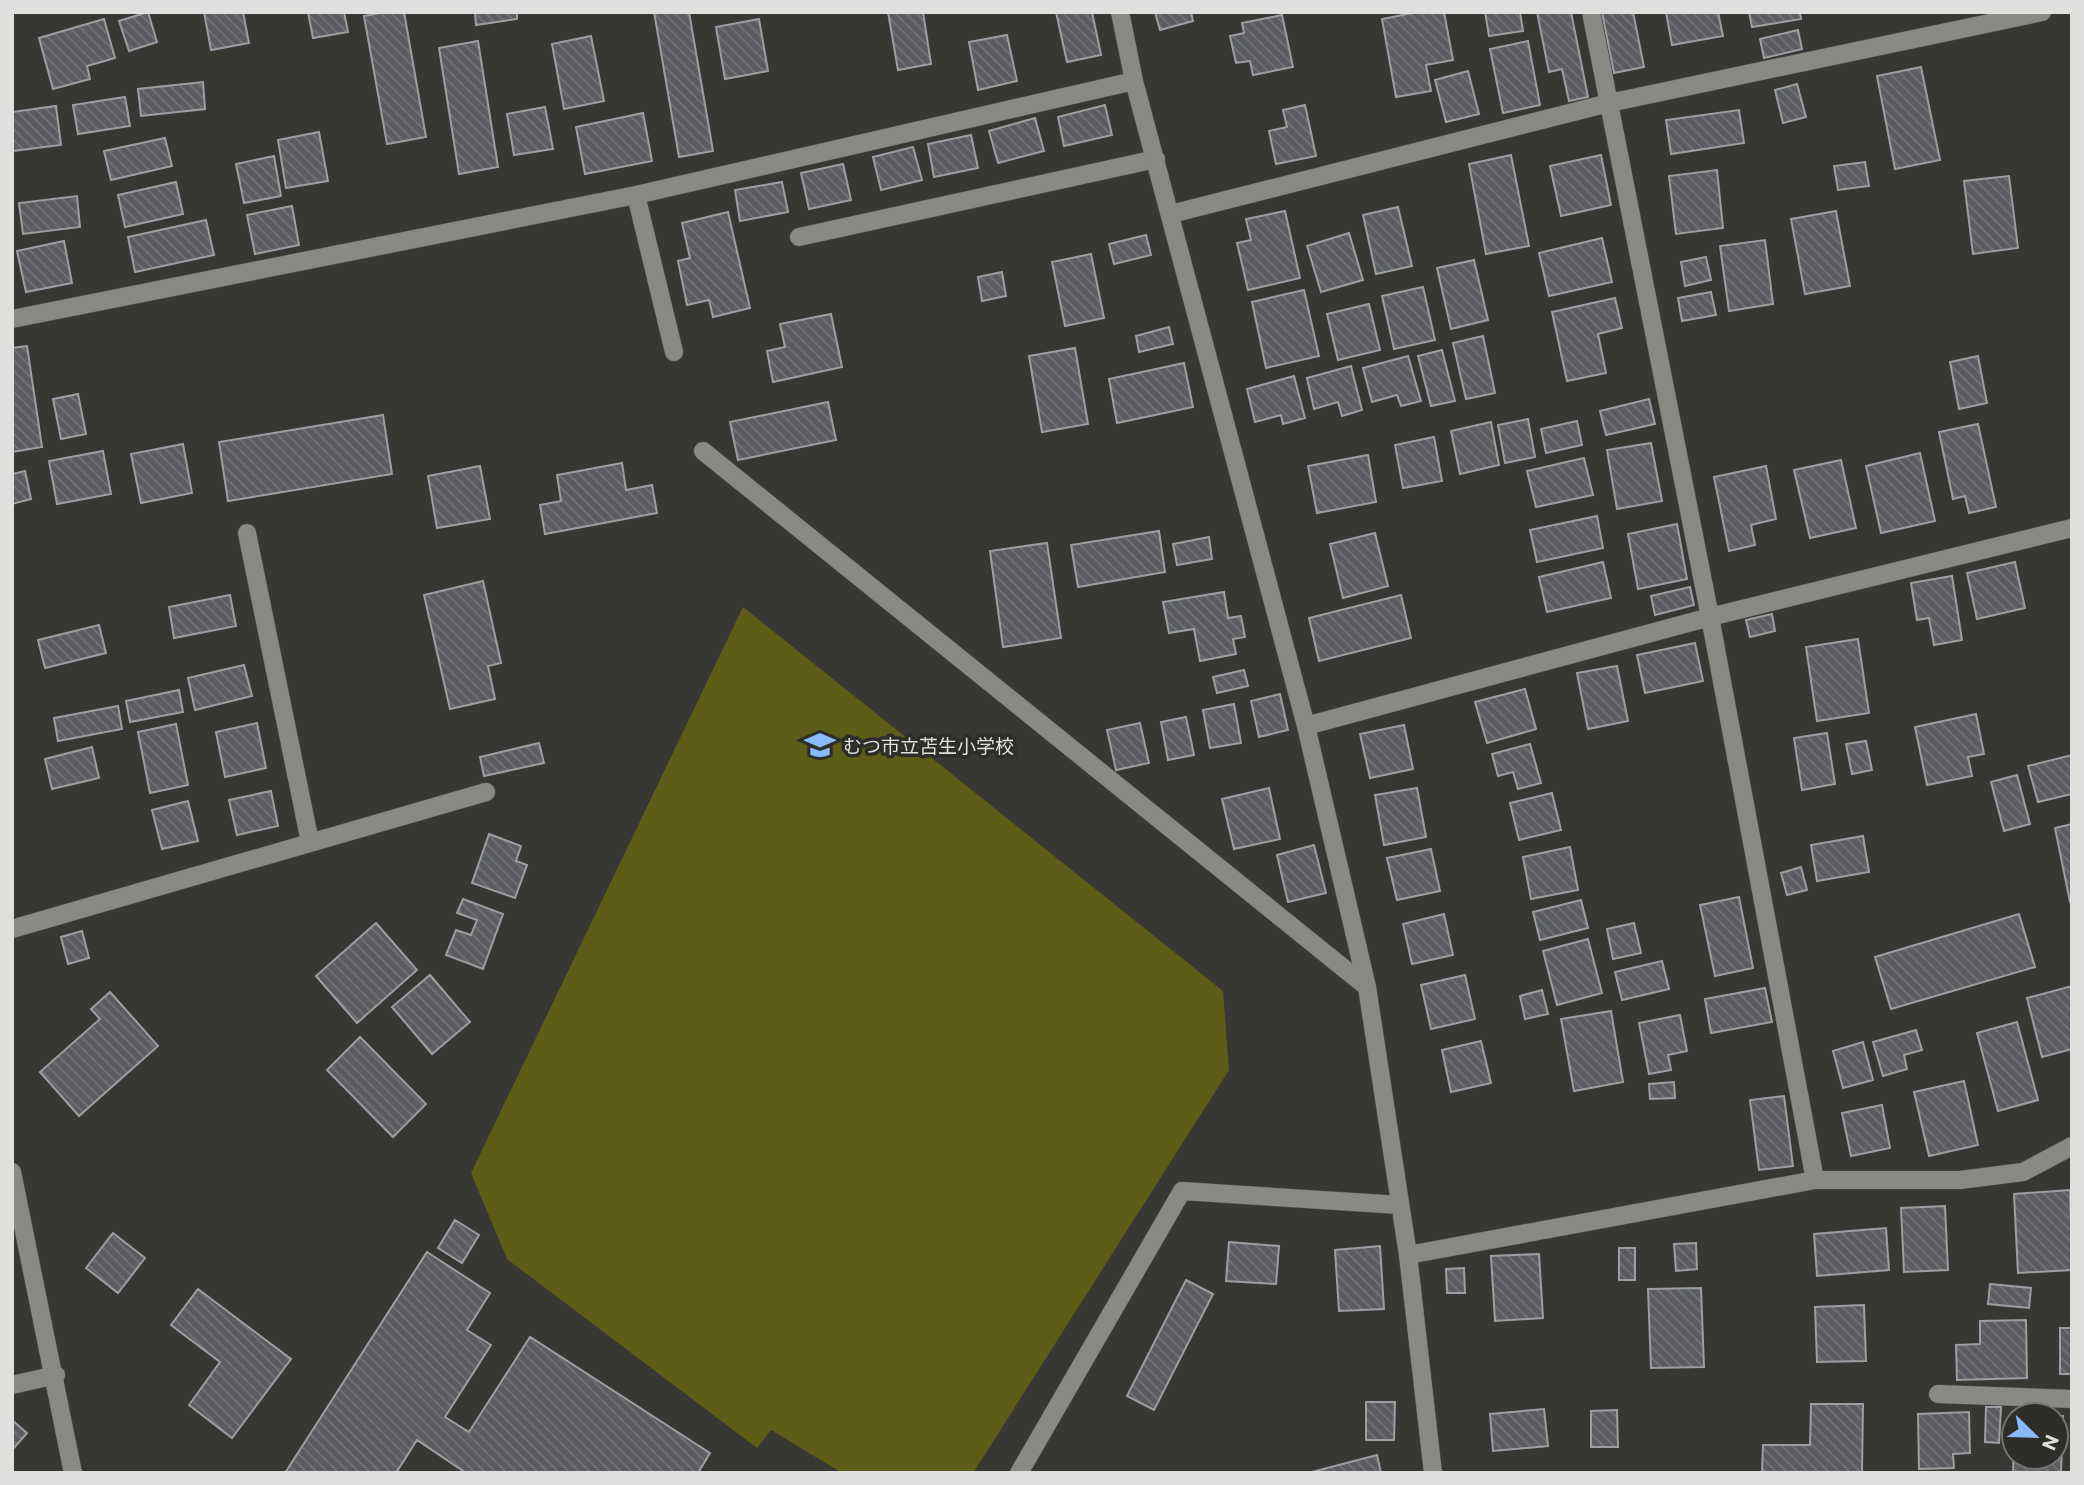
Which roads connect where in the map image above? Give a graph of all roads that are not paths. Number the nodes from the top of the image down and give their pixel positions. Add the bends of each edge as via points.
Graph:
1 (1120, 12) edge
2 (1591, 12) edge
3 (2042, 12) edge
4 (1134, 81) junction
5 (1609, 103) junction
6 (1156, 159) junction
7 (635, 195) junction
8 (1171, 214) junction
9 (799, 237) dead end
10 (12, 319) edge
11 (674, 352) dead end
12 (703, 451) dead end
13 (2072, 528) edge
14 (247, 533) dead end
15 (1710, 617) junction
16 (1306, 726) junction
17 (486, 792) dead end
18 (310, 842) junction
19 (12, 929) edge
20 (1367, 987) junction
21 (2072, 1146) edge
22 (12, 1172) edge
23 (1815, 1180) junction
24 (1400, 1205) junction
25 (1408, 1255) junction
26 (56, 1375) junction
27 (12, 1385) edge
28 (1938, 1394) dead end
29 (2072, 1399) edge
30 (73, 1473) edge
31 (1019, 1473) edge
32 (1433, 1473) edge

1 - 4 street
2 - 5 street
3 - 5 street
4 - 6 street
4 - 7 street
5 - 8 street
5 - 15 street
6 - 8 street
6 - 9 street
7 - 10 street
7 - 11 street
8 - 16 street
12 - 20 street
13 - 15 street
14 - 18 street
15 - 16 street
15 - 23 street
16 - 20 street
17 - 18 street
18 - 19 street
20 - 24 street
21 - 23 street via 2023,1172 1959,1180
22 - 26 street
23 - 25 street
24 - 25 street
24 - 31 street via 1182,1191
25 - 32 street
26 - 27 street
26 - 30 street
28 - 29 street

